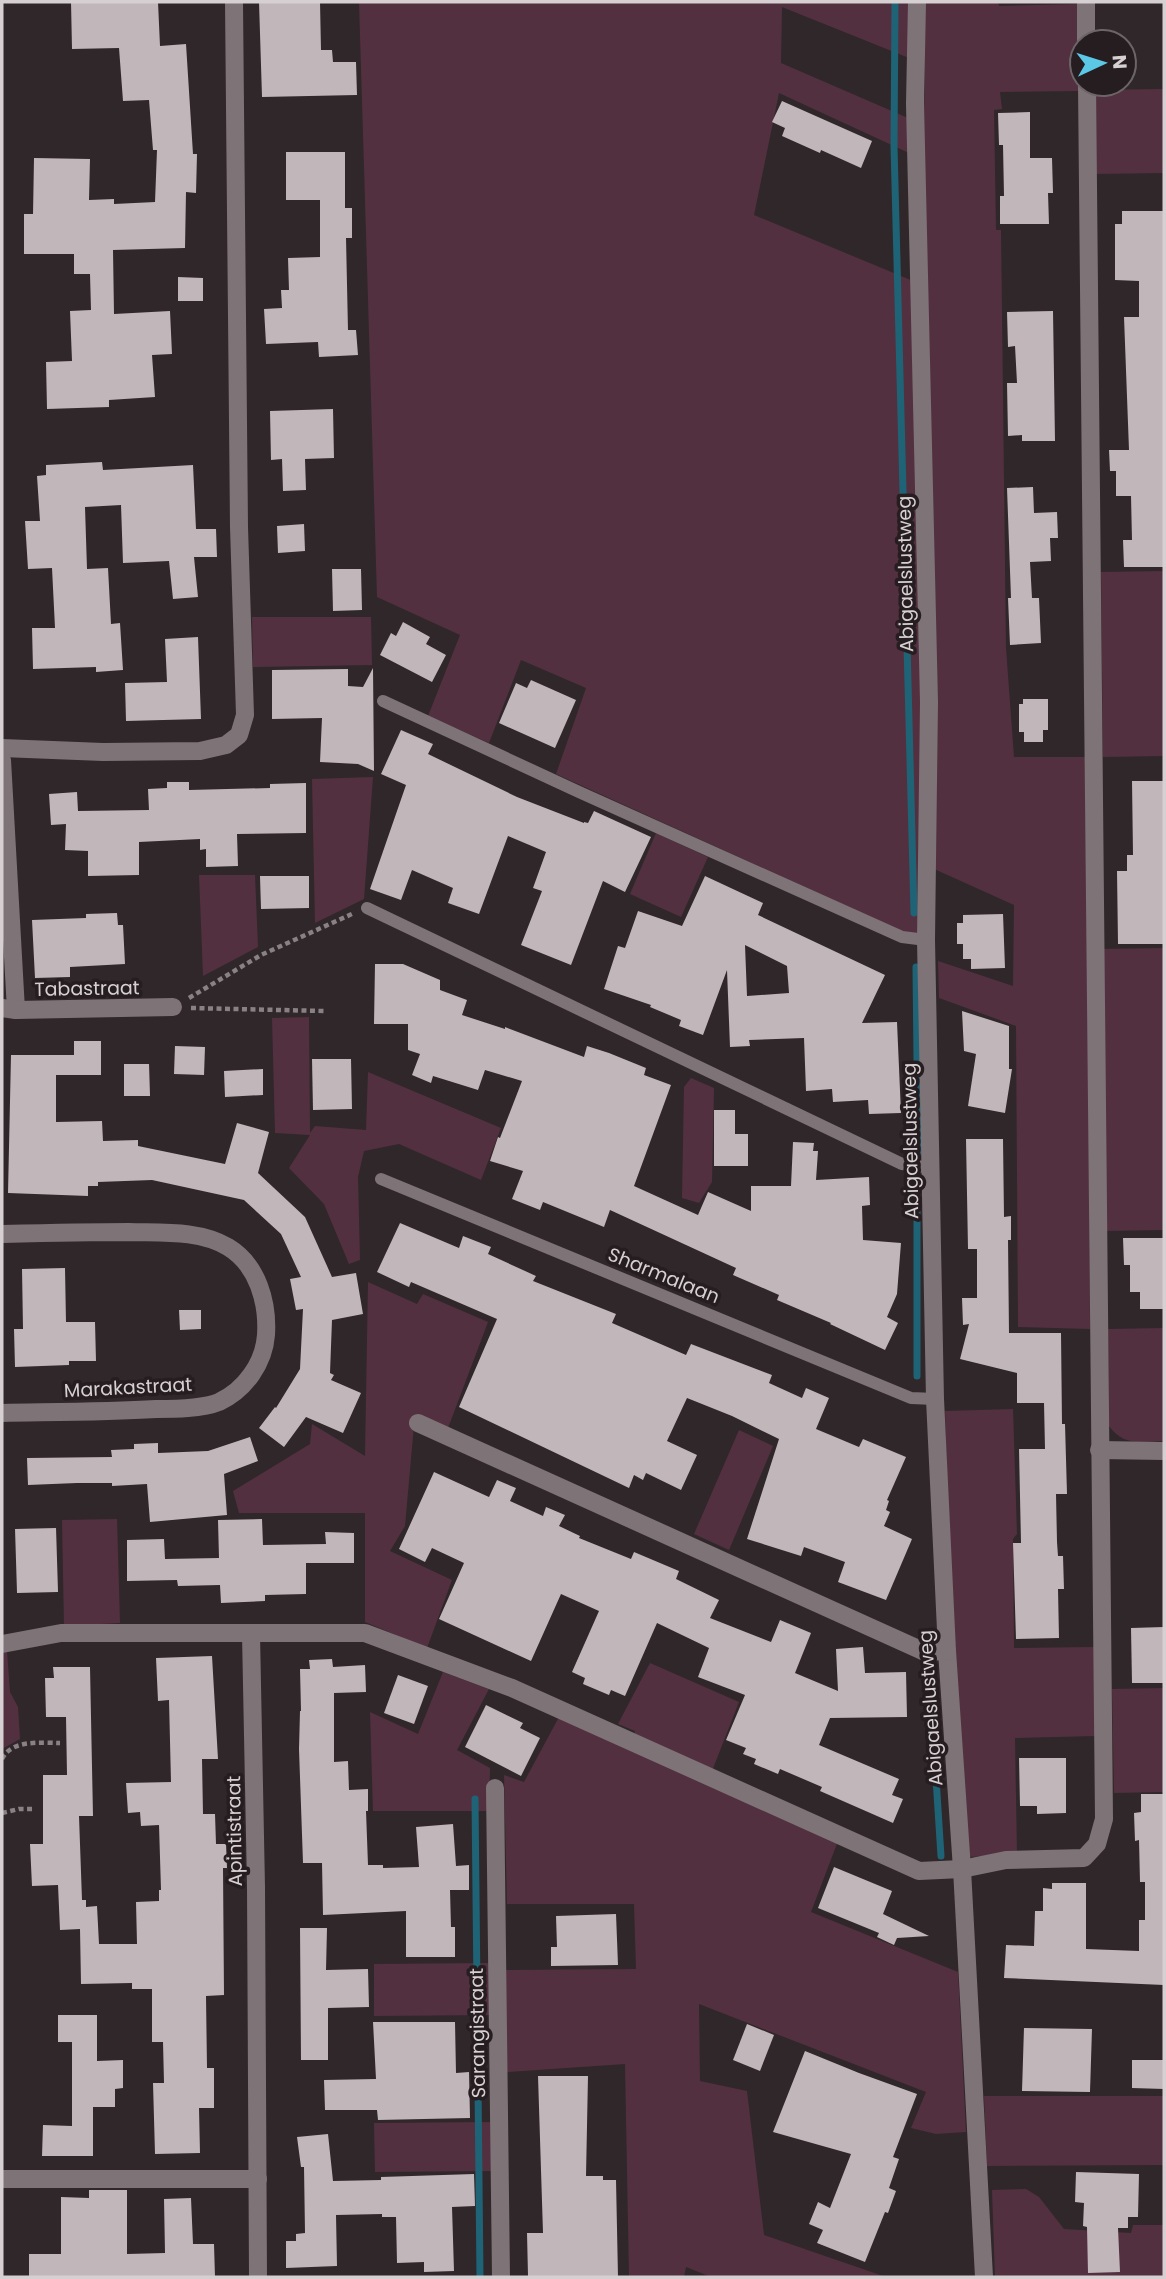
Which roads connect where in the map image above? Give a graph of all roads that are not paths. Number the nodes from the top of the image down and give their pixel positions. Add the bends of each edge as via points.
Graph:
1 (234, 2) edge
2 (917, 2) edge
3 (1086, 2) edge
4 (1086, 28) edge
5 (1087, 98) edge
6 (383, 701) dead end
7 (2, 748) edge
8 (2, 760) edge
9 (367, 908) road end
10 (926, 940) junction
11 (173, 1007) road end
12 (9, 1009) edge
13 (932, 1168) junction
14 (381, 1179) dead end
15 (2, 1234) edge
16 (935, 1399) junction
17 (2, 1413) edge
18 (418, 1423) dead end
19 (1099, 1450) junction
20 (1164, 1451) edge
21 (251, 1634) junction
22 (2, 1644) edge
23 (947, 1651) junction
24 (495, 1788) dead end
25 (961, 1869) junction
26 (2, 2179) edge
27 (258, 2179) junction
28 (258, 2277) edge
29 (501, 2277) edge
30 (984, 2277) edge

1 - 7 street via 245,715 239,735 226,745 200,751
2 - 10 street, Abigaelslustweg via 915,104 929,702
3 - 4 street
5 - 19 street
6 - 10 lane via 902,937
8 - 12 street
9 - 13 lane via 902,1164
10 - 13 street, Abigaelslustweg
11 - 12 street, Tabastraat
13 - 16 street, Abigaelslustweg
14 - 16 lane, Sharmalaan via 911,1398
15 - 17 street, Marakastraat via 201,1236 229,1247 245,1262 256,1277 267,1321 257,1367 243,1386 219,1402 183,1408
16 - 23 street, Abigaelslustweg
18 - 23 street via 925,1652
19 - 20 street
19 - 25 street via 1104,1819 1097,1844 1084,1858 1006,1860
21 - 22 street via 61,1633
21 - 25 street via 365,1633 512,1688 919,1871
21 - 27 street, Apintistraat
23 - 25 street, Abigaelslustweg
24 - 29 street, Sarangistraat
25 - 30 street, Abigaelslustweg
26 - 27 street
27 - 28 street, Apintistraat

